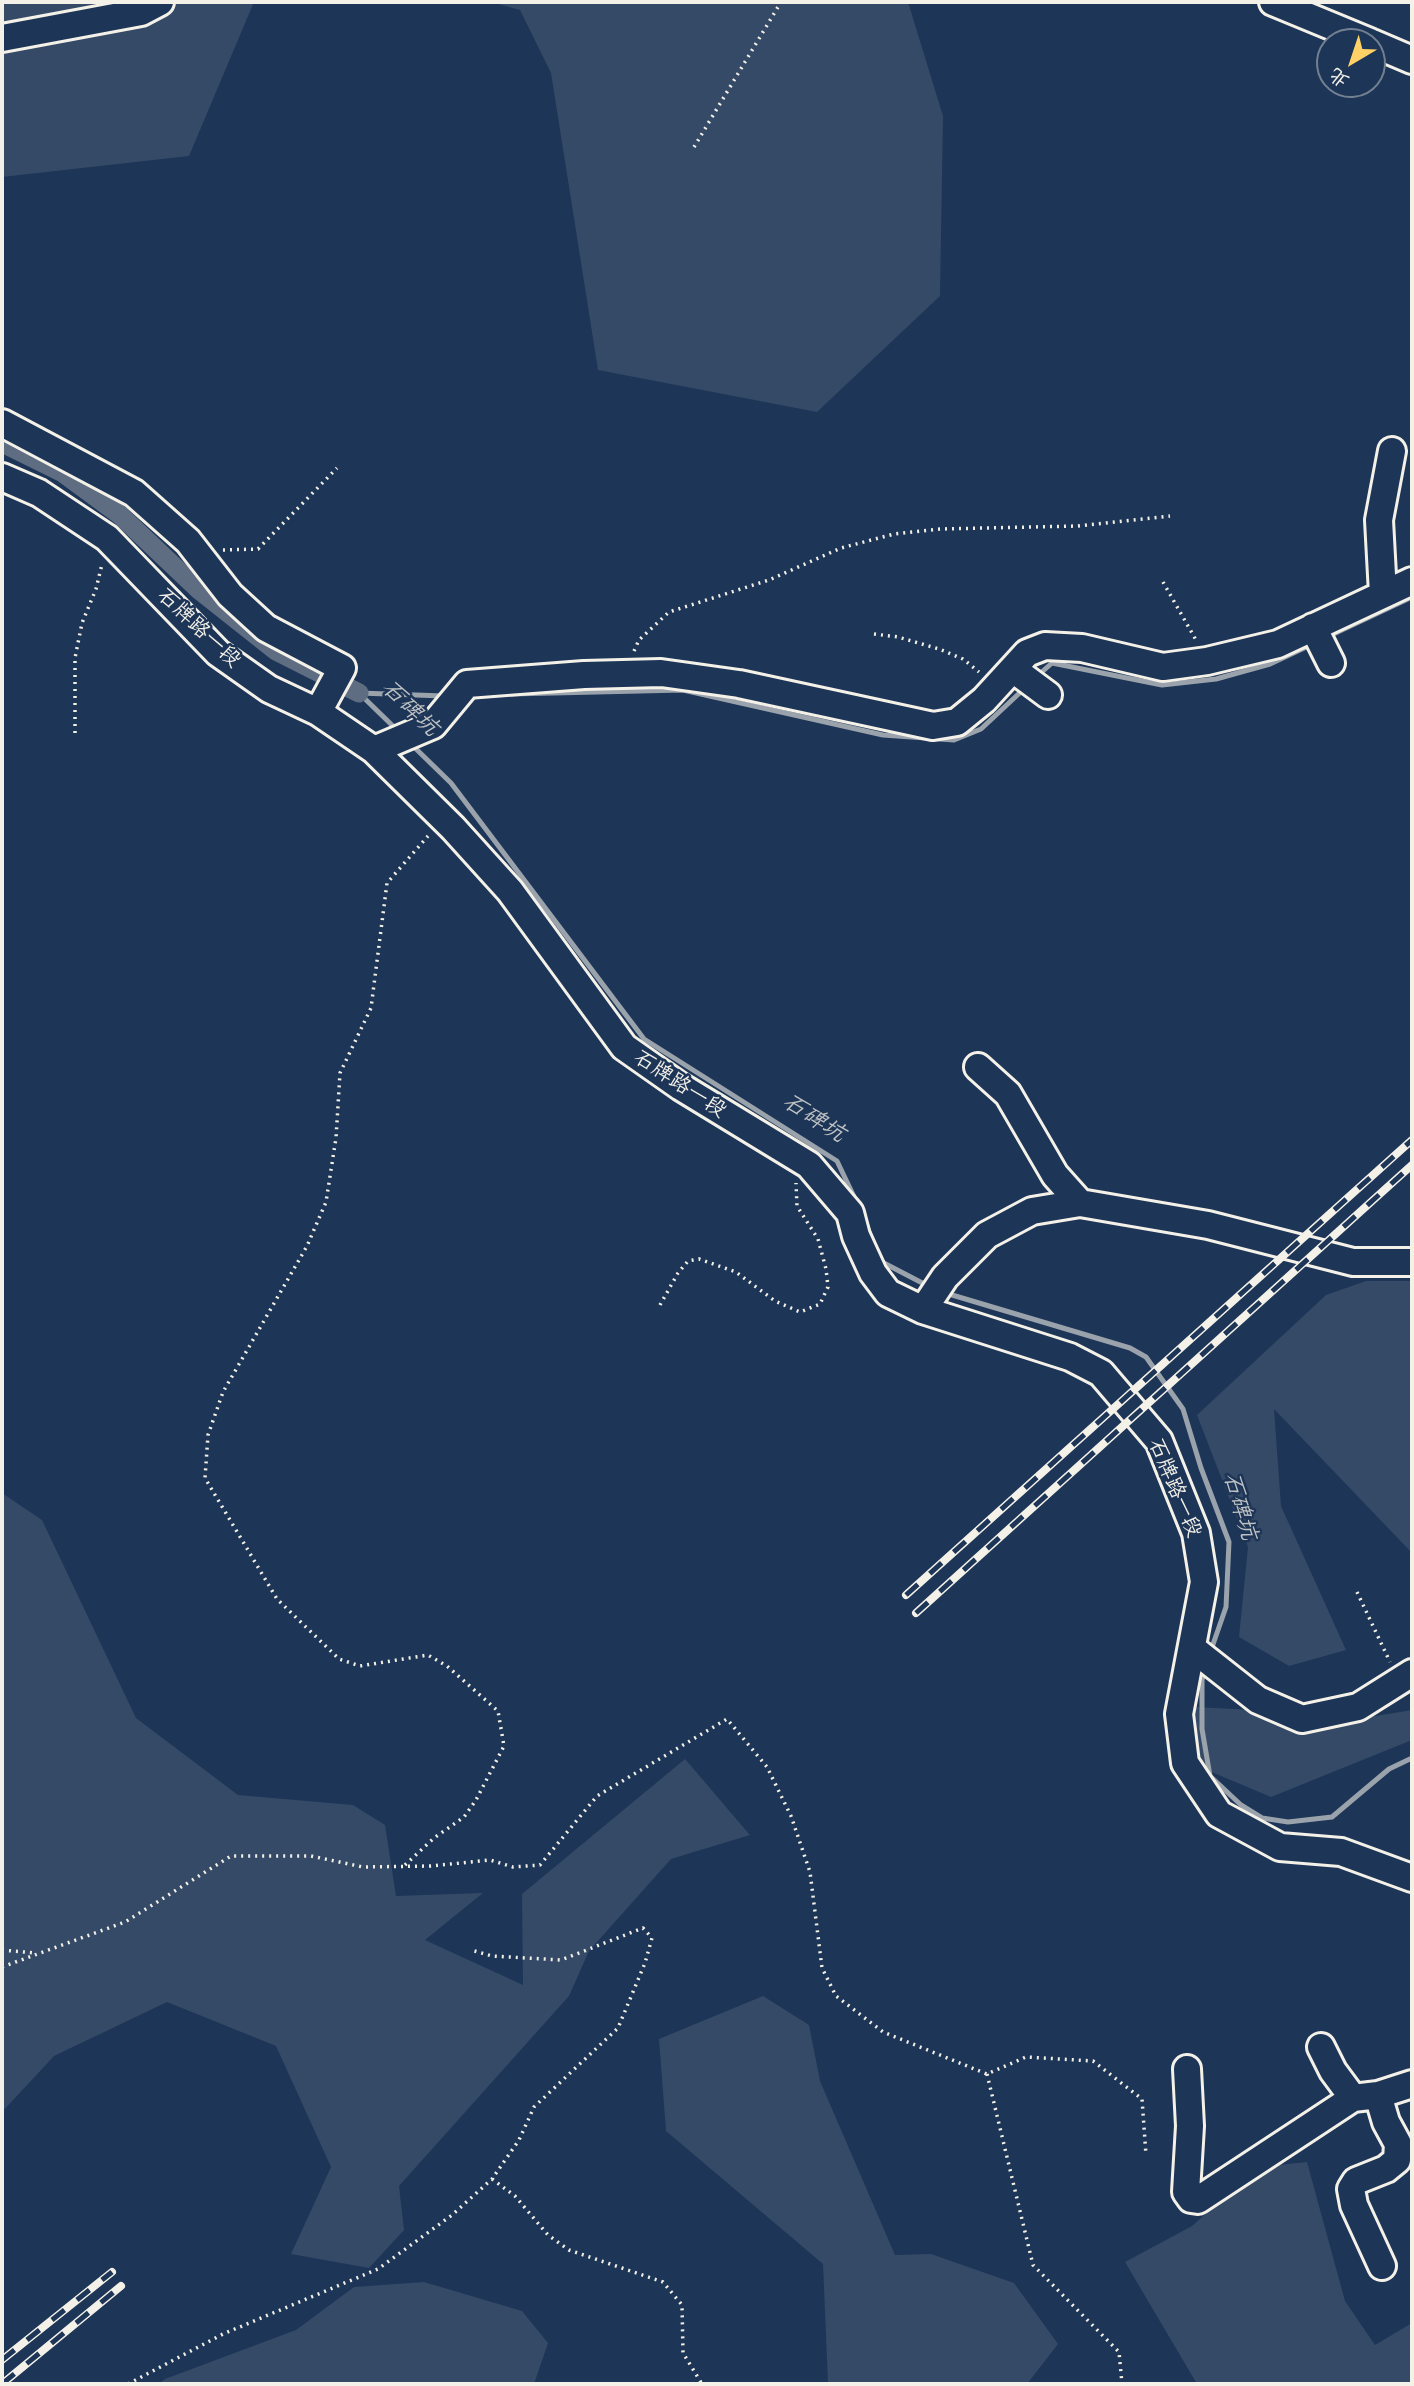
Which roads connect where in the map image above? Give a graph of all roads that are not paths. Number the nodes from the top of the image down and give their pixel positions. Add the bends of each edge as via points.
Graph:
1 (160, 2) edge
2 (1273, 2) edge
3 (1337, 28) edge
4 (2, 38) edge
5 (1386, 49) edge
6 (1412, 60) edge
7 (2, 423) edge
8 (1392, 451) dead end
9 (2, 477) edge
10 (1412, 581) edge
11 (1383, 594) junction
12 (1313, 627) junction
13 (1331, 663) dead end
14 (1005, 678) junction
15 (1048, 695) dead end
16 (318, 712) junction
17 (374, 750) junction
18 (978, 1067) dead end
19 (1080, 1203) junction
20 (1412, 1262) edge
21 (923, 1310) junction
22 (1192, 1648) junction
23 (1405, 1676) edge
24 (1412, 1878) edge
25 (1321, 2047) dead end
26 (1187, 2069) dead end
27 (1412, 2084) edge
28 (1365, 2097) junction
29 (1382, 2266) dead end

1 - 4 street via 141,12
2 - 3 street
5 - 6 street
7 - 16 street via 134,493 193,548 230,595 266,628 342,668
8 - 11 street via 1380,520
9 - 16 street, 石牌路一段 via 39,494 107,538 218,653 269,689
10 - 11 street
11 - 12 street
12 - 13 street
12 - 14 street via 1278,644 1163,667 1082,648 1045,646 1027,653
14 - 15 street
14 - 17 street via 957,722 933,726 738,684 661,673 467,684 433,725
16 - 17 street, 石牌路一段
17 - 21 street, 石牌路一段 via 510,891 624,1047 809,1165 850,1213 867,1261 888,1293
18 - 19 street via 1007,1094 1055,1175
19 - 20 street via 1208,1225 1353,1262
19 - 21 street via 1032,1211 987,1235 945,1277
21 - 22 street, 石牌路一段 via 1070,1357 1101,1373 1159,1441 1196,1533 1203,1564
22 - 23 street via 1258,1700 1302,1719 1358,1706
22 - 24 street, 石牌路一段 via 1179,1714 1185,1763 1219,1814 1280,1847 1341,1852
25 - 28 street via 1333,2071
26 - 28 street via 1186,2192 1191,2199 1206,2197
27 - 28 street
28 - 29 street via 1398,2144 1397,2160 1356,2181 1351,2189

